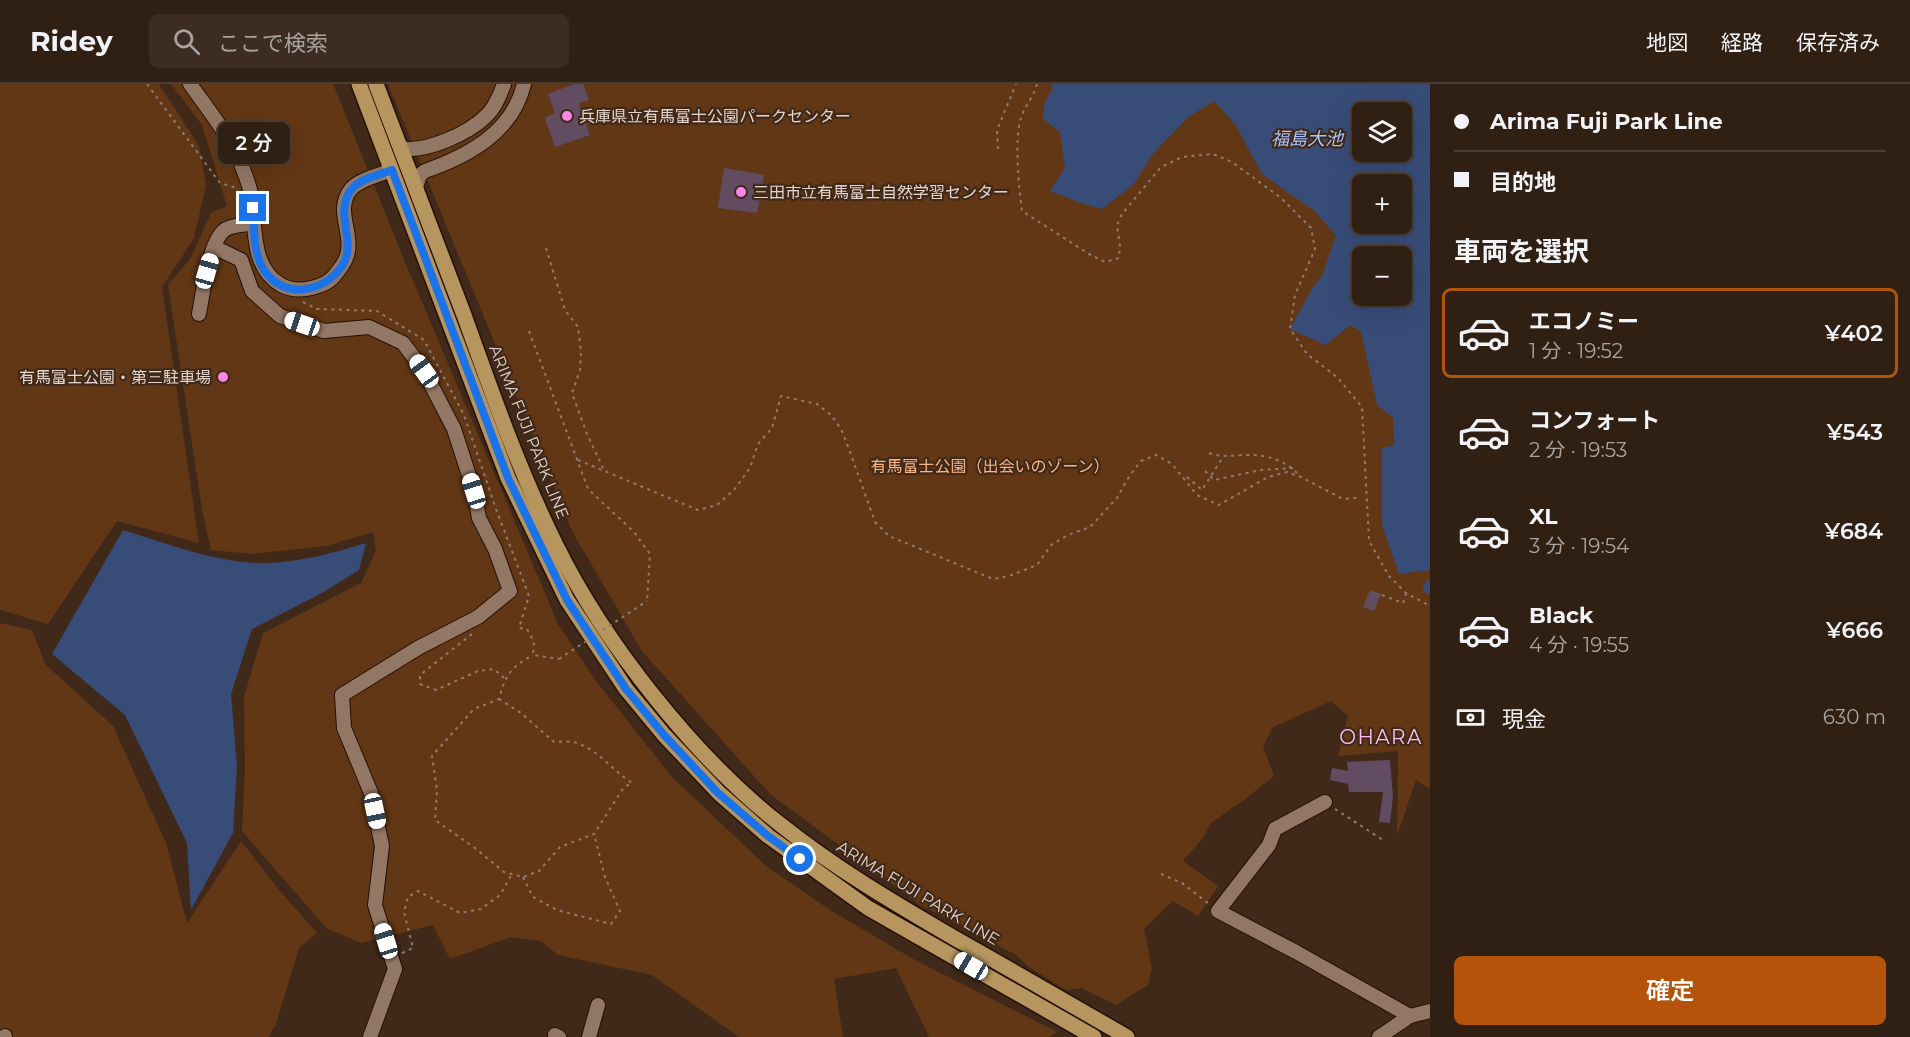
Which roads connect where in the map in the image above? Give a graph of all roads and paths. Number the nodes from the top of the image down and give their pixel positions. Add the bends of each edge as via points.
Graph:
1 (147, 84) edge
2 (190, 84) edge
3 (359, 84) edge
4 (376, 84) edge
5 (504, 84) edge
6 (524, 84) edge
7 (1016, 84) edge
8 (1037, 84) edge
9 (401, 148) junction
10 (998, 149) dead end
11 (392, 170) junction
12 (416, 187) junction
13 (251, 192) junction
14 (254, 223) junction
15 (214, 247) junction
16 (546, 248) dead end
17 (199, 314) dead end
18 (529, 331) dead end
19 (1209, 453) dead end
20 (1223, 457) junction
21 (578, 460) junction
22 (1293, 468) junction
23 (603, 469) junction
24 (1205, 471) dead end
25 (1187, 477) dead end
26 (1301, 477) junction
27 (1210, 478) junction
28 (1357, 498) dead end
29 (1406, 593) junction
30 (1382, 595) dead end
31 (529, 596) dead end
32 (1430, 606) edge
33 (478, 617) junction
34 (533, 655) junction
35 (505, 679) junction
36 (499, 699) junction
37 (1325, 802) joint
38 (594, 834) junction
39 (1383, 840) dead end
40 (512, 874) junction
41 (1161, 874) dead end
42 (523, 877) junction
43 (1218, 911) junction
44 (392, 959) junction
45 (598, 1005) dead end
46 (1430, 1011) edge
47 (1410, 1016) junction
48 (595, 1035) edge
49 (370, 1037) edge
50 (1094, 1037) edge
51 (1127, 1037) edge
52 (1379, 1037) edge

1 - 13 path via 220,183
2 - 13 street via 233,146
3 - 11 main road, ARIMA FUJI PARK LINE
4 - 9 main road, ARIMA FUJI PARK LINE
5 - 9 street via 486,116 471,128 424,148
6 - 12 street via 511,115 490,139 425,171
7 - 10 path via 997,130
8 - 29 path via 1020,119 1022,211 1089,255 1105,261 1119,258 1117,225 1122,214 1161,167 1182,157 1213,154 1232,162 1281,198 1311,228 1315,249 1295,295 1290,329 1306,354 1337,377 1362,407 1369,541 1389,576
9 - 12 main road, ARIMA FUJI PARK LINE
11 - 14 street via 351,189 344,204 349,250 335,276 323,285 296,290 272,279 257,252
11 - 50 main road, ARIMA FUJI PARK LINE via 486,425 526,519 567,600 626,689 718,793 778,843 868,908
12 - 51 main road, ARIMA FUJI PARK LINE via 522,473 557,547 610,636 676,722 730,782 824,857 880,894
13 - 14 street
14 - 15 street via 227,228
15 - 17 street
15 - 33 street via 241,260 252,291 280,316 324,331 369,327 403,343 424,371 454,429 479,518 510,591
16 - 23 path via 565,310 578,327 580,361 572,393
18 - 21 path
19 - 20 path
20 - 22 path via 1257,454
20 - 27 path
21 - 23 path
21 - 34 path, bridge via 588,489 634,532 650,554 647,601 559,658
22 - 26 path
22 - 27 path
23 - 26 path via 698,510 717,505 750,468 758,444 772,428 781,396 817,404 841,429 874,522 889,536 993,579 1037,564 1050,545 1090,527 1117,498 1141,461 1156,454 1172,464 1197,495 1219,505 1268,477 1287,472
24 - 27 path
25 - 27 path via 1202,490
26 - 28 path via 1342,499
29 - 30 path via 1404,603
29 - 32 path
31 - 34 path via 519,628 527,629 534,642
33 - 35 path via 471,637 420,675 420,684 436,690 478,671 494,669
33 - 44 street via 342,695 344,728 371,793 382,846 375,905
34 - 35 path via 513,666
35 - 36 path
36 - 38 path via 522,713 554,742 574,742 595,752 632,783 624,787
36 - 40 path via 474,709 432,756 437,790 435,820
37 - 39 path
37 - 43 street via 1275,829 1269,846
38 - 42 path via 560,847 539,871
38 - 42 path via 605,877 620,911 611,924 556,909 533,897
40 - 42 path
40 - 44 path via 500,895 481,909 460,913 418,891 408,897 405,912 413,948
41 - 43 path via 1182,883
43 - 47 street
44 - 49 street via 395,969
45 - 48 street
46 - 47 street
47 - 52 street

